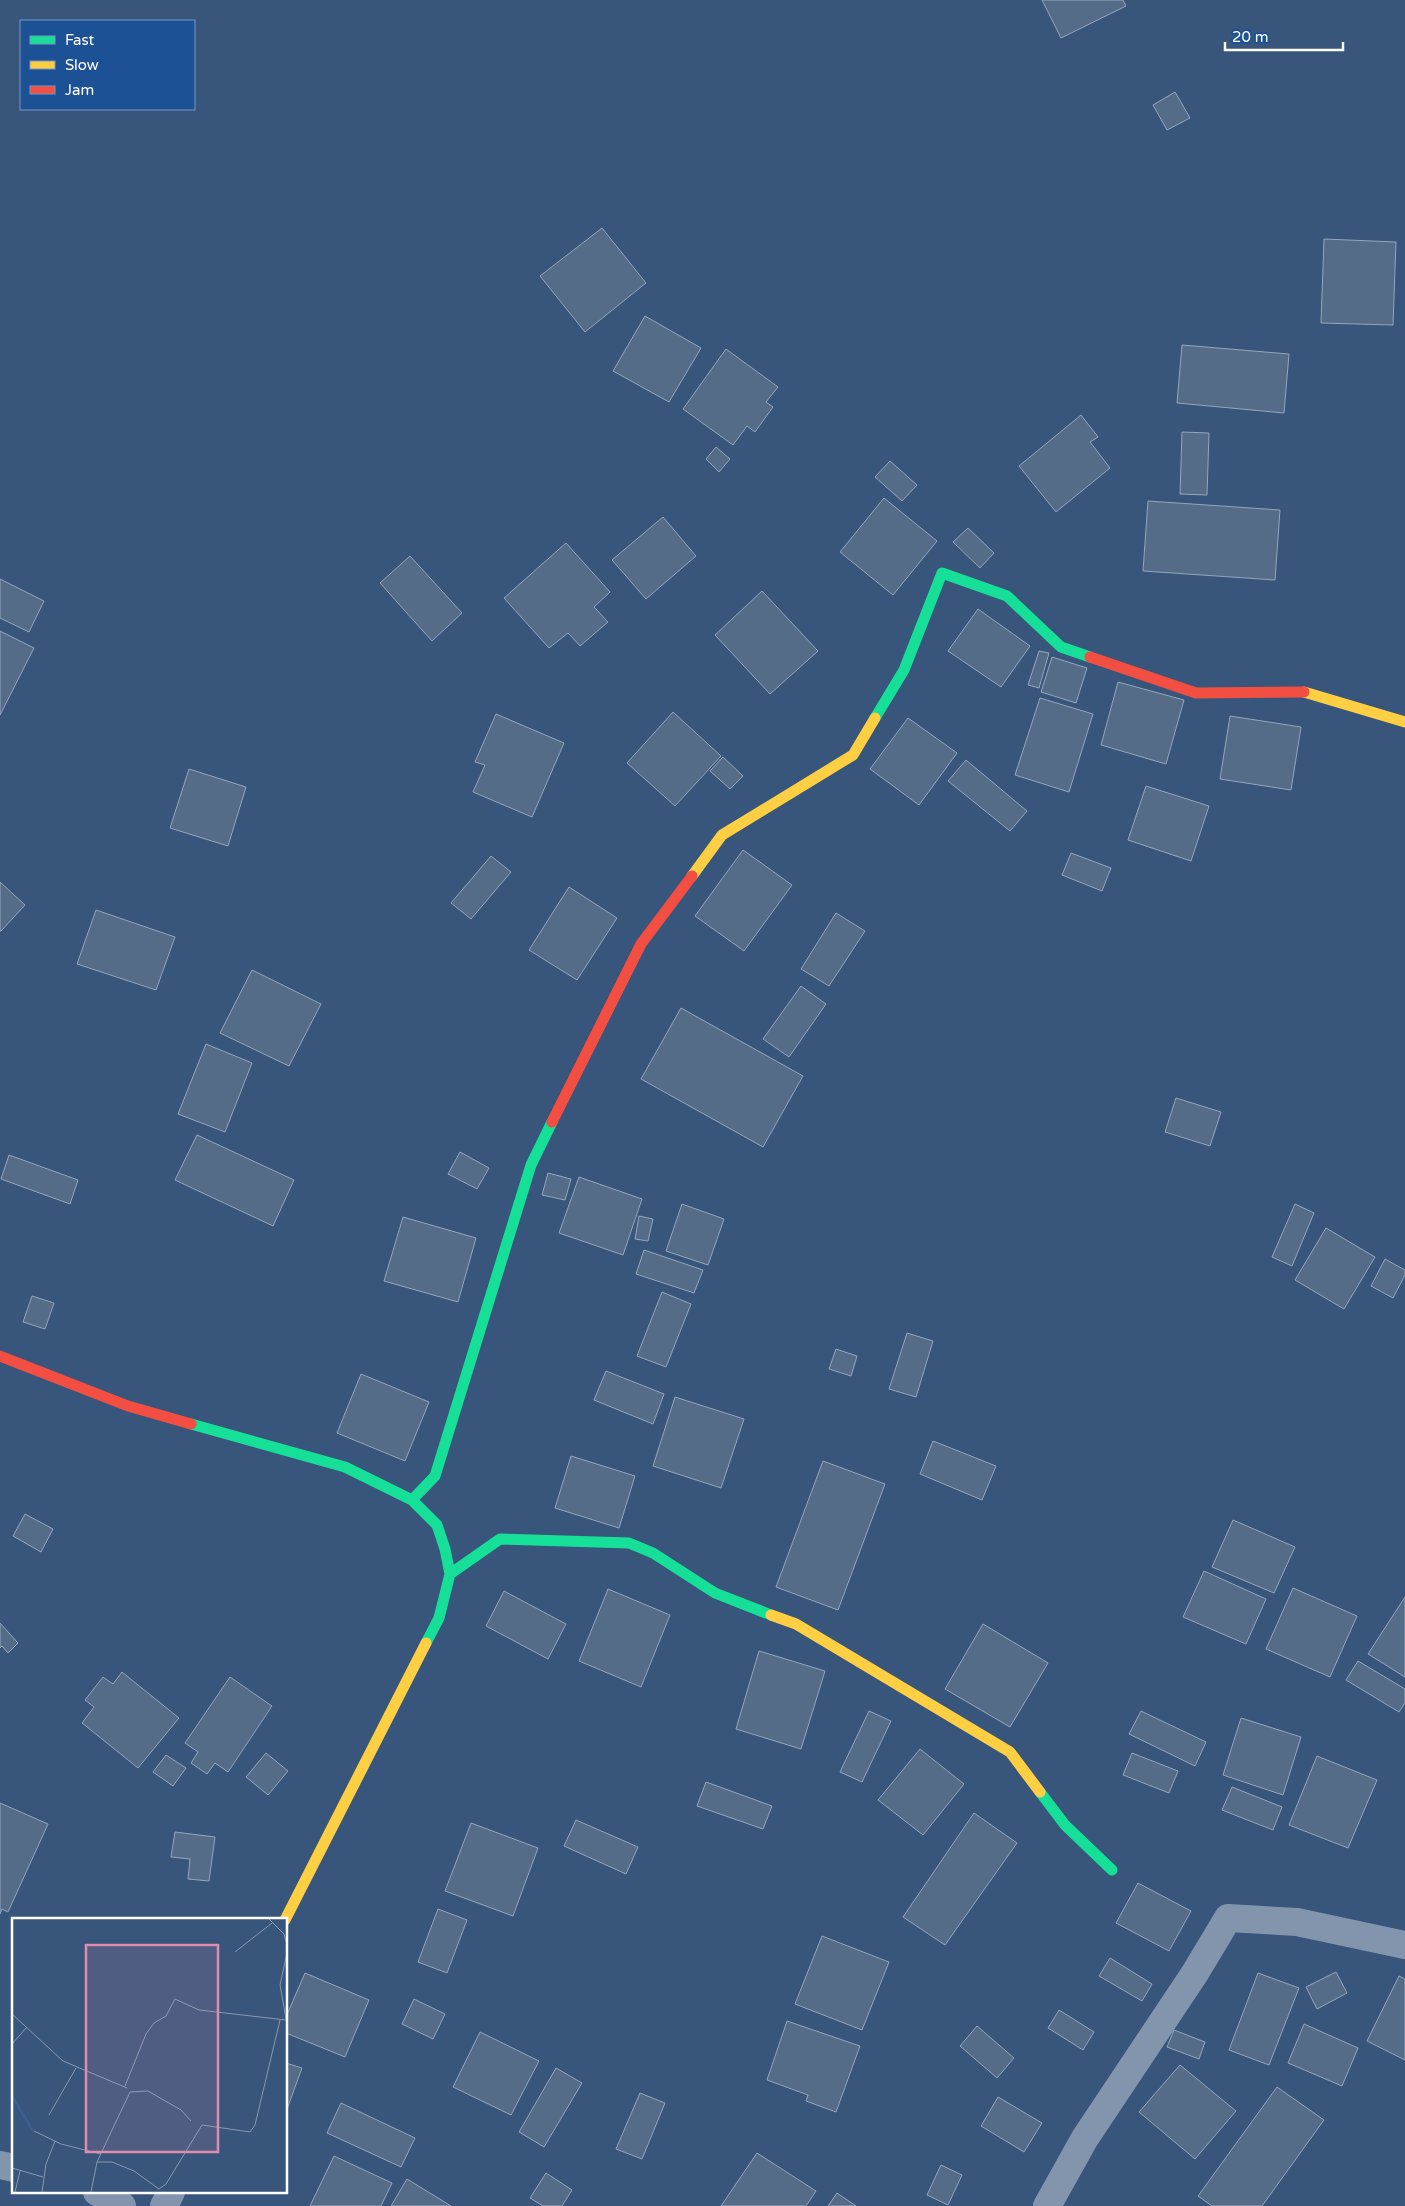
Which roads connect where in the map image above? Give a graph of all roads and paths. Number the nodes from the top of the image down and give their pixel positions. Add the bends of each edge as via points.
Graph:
1 (1405, 722) edge
2 (0, 1356) edge
3 (412, 1500) junction
4 (450, 1574) junction
5 (1112, 1870) dead end
6 (286, 1918) edge
7 (1405, 1945) edge
8 (101, 2194) edge
9 (170, 2194) edge
10 (122, 2206) edge
11 (164, 2206) edge
12 (1047, 2206) edge

1 - 3 street via 1300,691 1196,693 1061,647 1007,596 942,573 904,670 853,755 722,835 641,944 531,1165 435,1476
2 - 3 street via 128,1406 345,1467
3 - 4 street via 437,1525
4 - 5 street via 500,1539 629,1543 653,1553 715,1593 796,1624 1010,1752 1064,1825
4 - 6 street via 439,1618
7 - 12 street via 1297,1922 1228,1918 1085,2138
8 - 10 street
9 - 11 street

